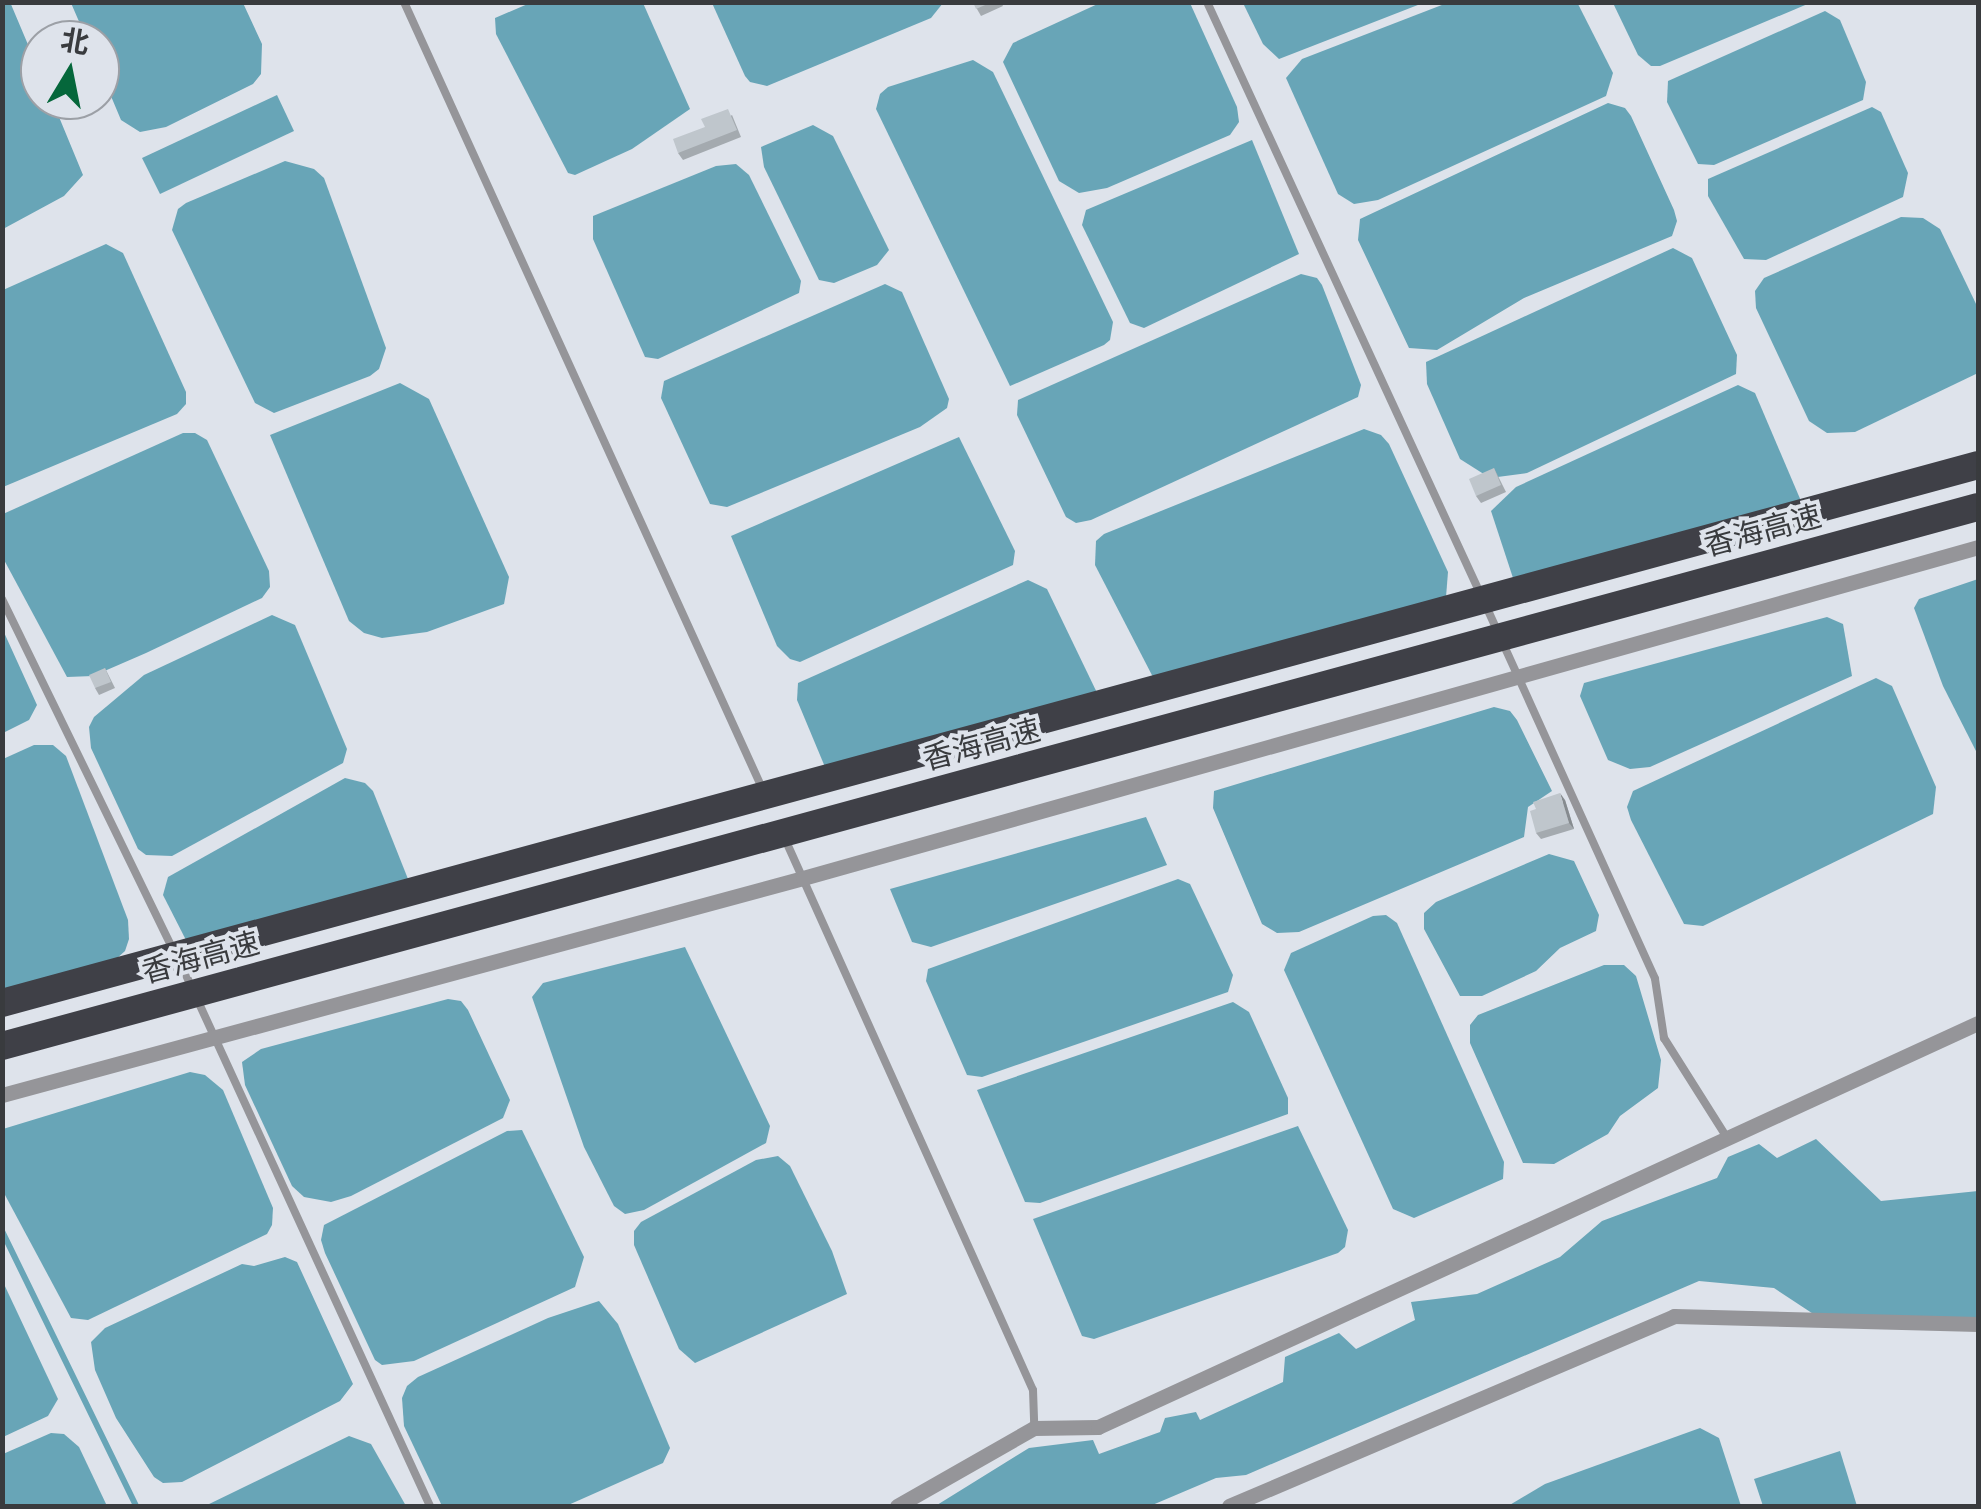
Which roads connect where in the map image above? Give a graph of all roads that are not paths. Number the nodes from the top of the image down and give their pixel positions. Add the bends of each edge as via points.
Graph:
1 (404, 2) edge
2 (1207, 2) edge
3 (1978, 465) edge
4 (1978, 507) edge
5 (1978, 547) edge
6 (2, 598) edge
7 (1518, 676) junction
8 (802, 878) junction
9 (2, 1003) edge
10 (1978, 1023) edge
11 (216, 1036) junction
12 (2, 1046) edge
13 (2, 1095) edge
14 (1726, 1136) junction
15 (1978, 1324) edge
16 (1034, 1428) junction
17 (430, 1506) edge
18 (897, 1506) edge
19 (1230, 1506) edge

1 - 8 lane
2 - 7 lane
3 - 9 highway, 香海高速
4 - 12 highway, 香海高速
5 - 7 street
6 - 11 lane
7 - 8 street
7 - 14 lane via 1654,979 1664,1038
8 - 11 street
8 - 16 lane via 1033,1390
10 - 14 street
11 - 13 street
11 - 17 lane
14 - 16 street via 1098,1427
15 - 19 street via 1674,1316
16 - 18 street

